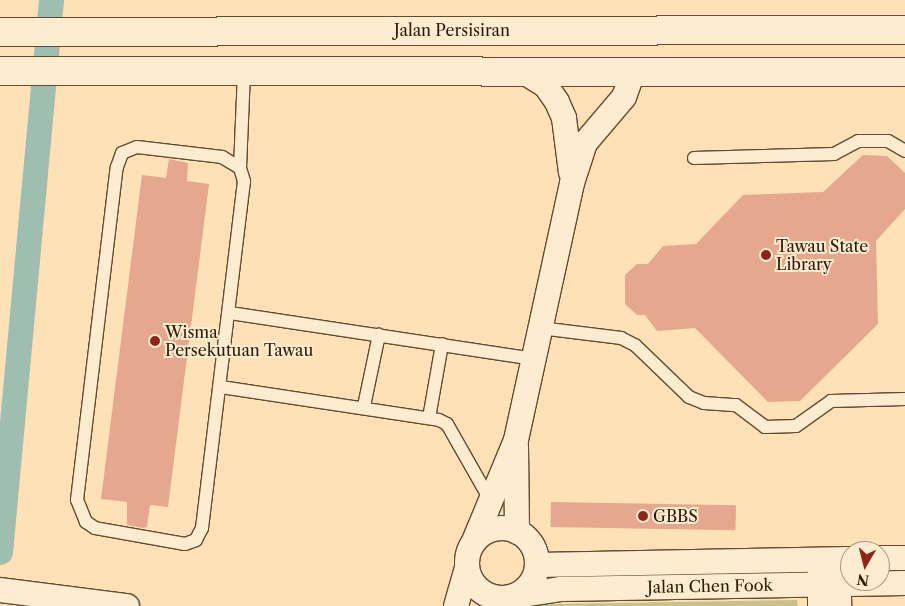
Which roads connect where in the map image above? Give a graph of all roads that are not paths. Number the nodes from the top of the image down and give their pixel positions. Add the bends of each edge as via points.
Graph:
1 (905, 30) edge
2 (9, 32) edge
3 (9, 71) edge
4 (244, 72) junction
5 (524, 72) junction
6 (633, 72) junction
7 (905, 72) edge
8 (905, 150) edge
9 (694, 158) dead end
10 (240, 168) junction
11 (572, 183) junction
12 (230, 313) junction
13 (540, 328) junction
14 (379, 335) junction
15 (442, 344) junction
16 (533, 359) junction
17 (221, 387) junction
18 (905, 399) edge
19 (364, 406) junction
20 (429, 418) junction
21 (516, 440) junction
22 (489, 498) junction
23 (517, 532) junction
24 (474, 542) junction
25 (890, 558) edge
26 (905, 558) edge
27 (836, 559) edge
28 (538, 564) junction
29 (467, 568) junction
30 (905, 583) edge
31 (0, 590) edge
32 (829, 595) edge
33 (509, 601) edge
34 (127, 606) edge
35 (456, 606) edge

1 - 2 street, Jalan Persisiran
3 - 4 street
4 - 5 street
4 - 10 lane
5 - 6 street
5 - 11 street via 546,86 564,118
6 - 7 street
6 - 11 street via 624,97 585,144
8 - 9 lane via 888,141 858,140 834,154
10 - 12 lane via 244,185
10 - 17 lane via 222,157 137,147 122,153 119,159 77,500 86,522 108,533 185,544 196,540 202,528
11 - 13 street
12 - 14 lane
12 - 17 lane
13 - 16 street
13 - 18 lane via 621,338 635,345 689,397 704,403 736,405 765,427 796,426 831,401
14 - 15 lane
14 - 19 lane
15 - 16 lane
15 - 20 lane
16 - 21 street
17 - 19 lane
19 - 20 lane
20 - 22 lane via 447,424
21 - 22 street
21 - 23 street
22 - 24 street
23 - 24 street via 497,529
23 - 28 street via 532,545
24 - 29 street
25 - 26 street
27 - 28 street, Jalan Chen Fook
27 - 32 street
28 - 33 street via 532,583
29 - 33 street via 484,594
29 - 35 street
30 - 32 street, Jalan Chen Fook
31 - 34 street
32 - 33 street, Jalan Chen Fook via 561,588

